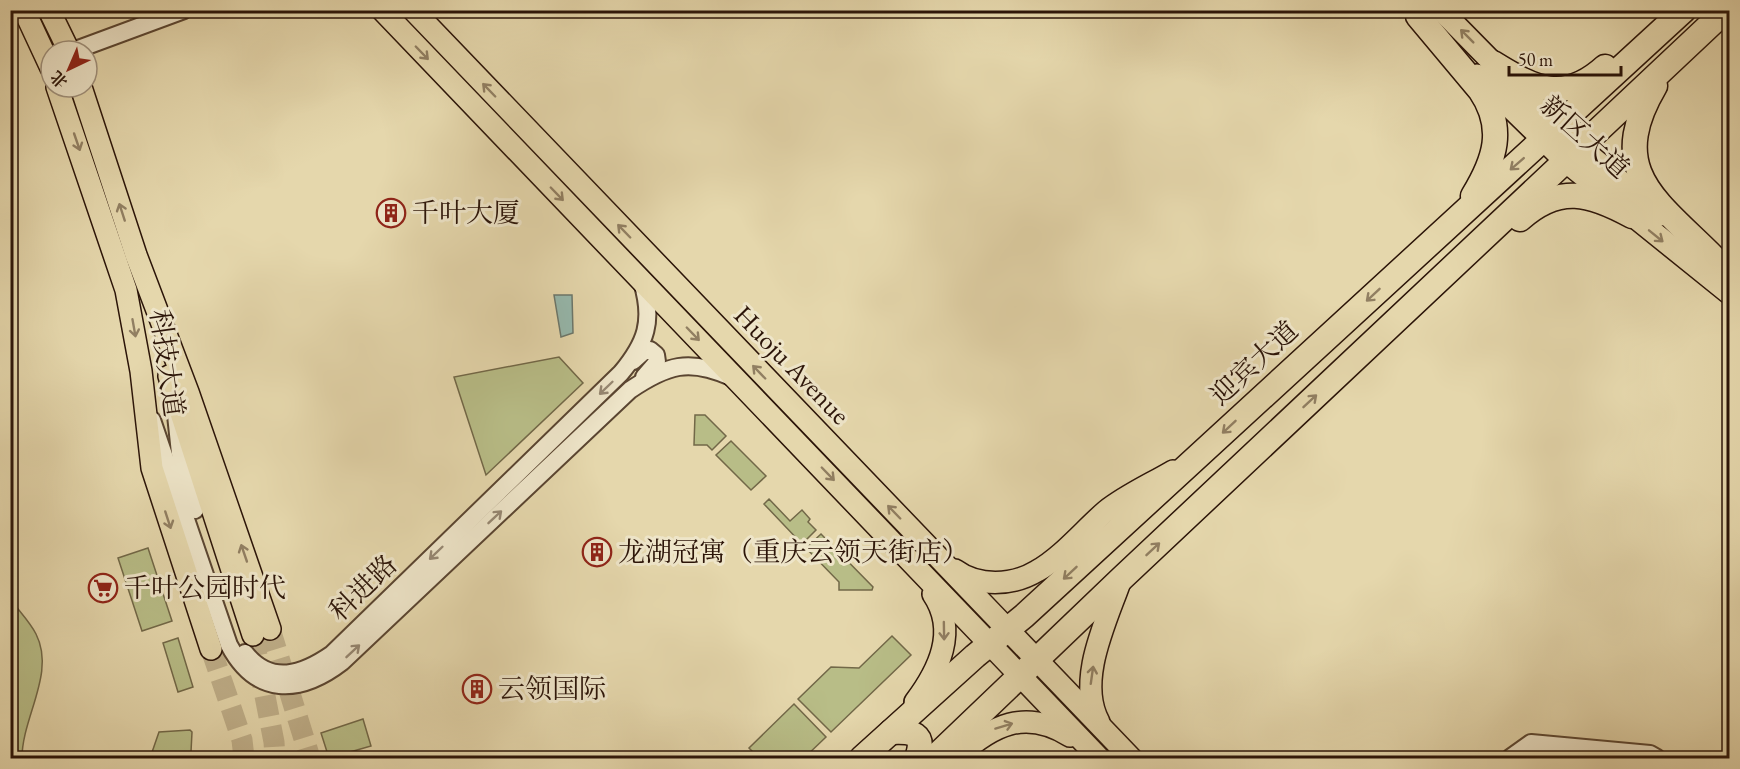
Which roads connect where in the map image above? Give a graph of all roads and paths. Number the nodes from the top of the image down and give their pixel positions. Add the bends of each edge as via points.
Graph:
1 (24, 10) edge
2 (49, 10) edge
3 (184, 10) edge
4 (382, 10) edge
5 (413, 10) edge
6 (1442, 10) edge
7 (1667, 10) edge
8 (1684, 10) edge
9 (1726, 10) edge
10 (1416, 13) edge
11 (65, 39) edge
12 (39, 40) edge
13 (99, 41) edge
14 (1493, 63) junction
15 (1668, 64) junction
16 (61, 99) edge
17 (85, 99) edge
18 (1550, 134) junction
19 (1572, 154) junction
20 (1465, 210) junction
21 (1632, 216) junction
22 (136, 255) junction
23 (1461, 258) junction
24 (1721, 264) edge
25 (641, 281) junction
26 (1730, 294) edge
27 (628, 365) junction
28 (737, 380) junction
29 (630, 390) junction
30 (144, 396) junction
31 (175, 397) junction
32 (1192, 461) junction
33 (934, 555) junction
34 (910, 561) junction
35 (1121, 579) junction
36 (998, 637) junction
37 (211, 649) tunnel mouth
38 (1029, 669) junction
39 (1104, 730) junction
40 (891, 732) junction
41 (1092, 752) edge
42 (862, 759) edge
43 (917, 759) edge
44 (934, 759) edge
45 (956, 759) edge
46 (1131, 759) edge
47 (1510, 759) edge
48 (1657, 759) edge

1 - 12 main road
2 - 11 main road
3 - 13 street
4 -> 25 main road, Huoju Avenue
33 -> 5 main road, Huoju Avenue
14 -> 6 main road, 新区大道
7 - 14 highway via 1578,86 1541,88
8 - 18 highway, 迎宾大道
9 - 15 highway
10 - 18 main road, 新区大道
10 - 20 highway via 1480,90 1493,115 1495,143 1491,160
14 - 18 main road, 新区大道
15 - 19 highway
15 - 24 highway via 1640,114 1634,135 1635,160 1651,194
16 -> 30 main road, 科技大道 via 126,290
22 -> 17 main road, 科技大道
18 - 19 main road, 新区大道
18 -> 20 highway, 迎宾大道
19 - 21 main road, 新区大道
19 - 23 highway
19 - 24 main road, 新区大道
20 -> 32 highway, 迎宾大道
21 - 23 highway via 1591,197 1550,200 1535,206 1496,242
21 -> 26 main road, 新区大道
22 - 31 main road
31 -> 22 main road, 科技大道 via 261,632 188,392
35 -> 23 highway
25 - 27 street, 科进路 via 648,316 639,347
25 -> 28 main road, Huoju Avenue
27 - 29 street via 646,351 654,352 657,358 652,369
27 -> 31 street, 科进路 via 332,654 309,668 287,674 257,664 238,641 184,478
28 - 29 street via 713,369 687,365 661,371
28 -> 34 main road, Huoju Avenue
30 -> 29 street via 229,645 255,677 287,686 311,681 342,662
30 -> 37 main road, 科技大道 via 152,468
32 - 33 main road via 1108,510 1038,571 1021,578 978,581
32 - 35 highway via 1108,558 1107,571
32 -> 36 highway, 迎宾大道
33 - 36 main road, Huoju Avenue
34 - 36 main road, Huoju Avenue
34 -> 40 main road via 944,615 944,640 931,681
35 - 38 highway
39 -> 35 main road via 1092,706 1090,690 1095,657
36 - 38 main road, Huoju Avenue
36 - 40 highway, 迎宾大道
38 - 39 main road, Huoju Avenue
38 - 41 main road, Huoju Avenue
38 - 44 highway
39 - 46 main road, Huoju Avenue
40 - 42 highway, 迎宾大道
40 - 43 highway via 912,732 917,736
45 -> 41 main road via 998,727 1022,722 1057,728
47 - 48 street via 1531,743 1650,754

